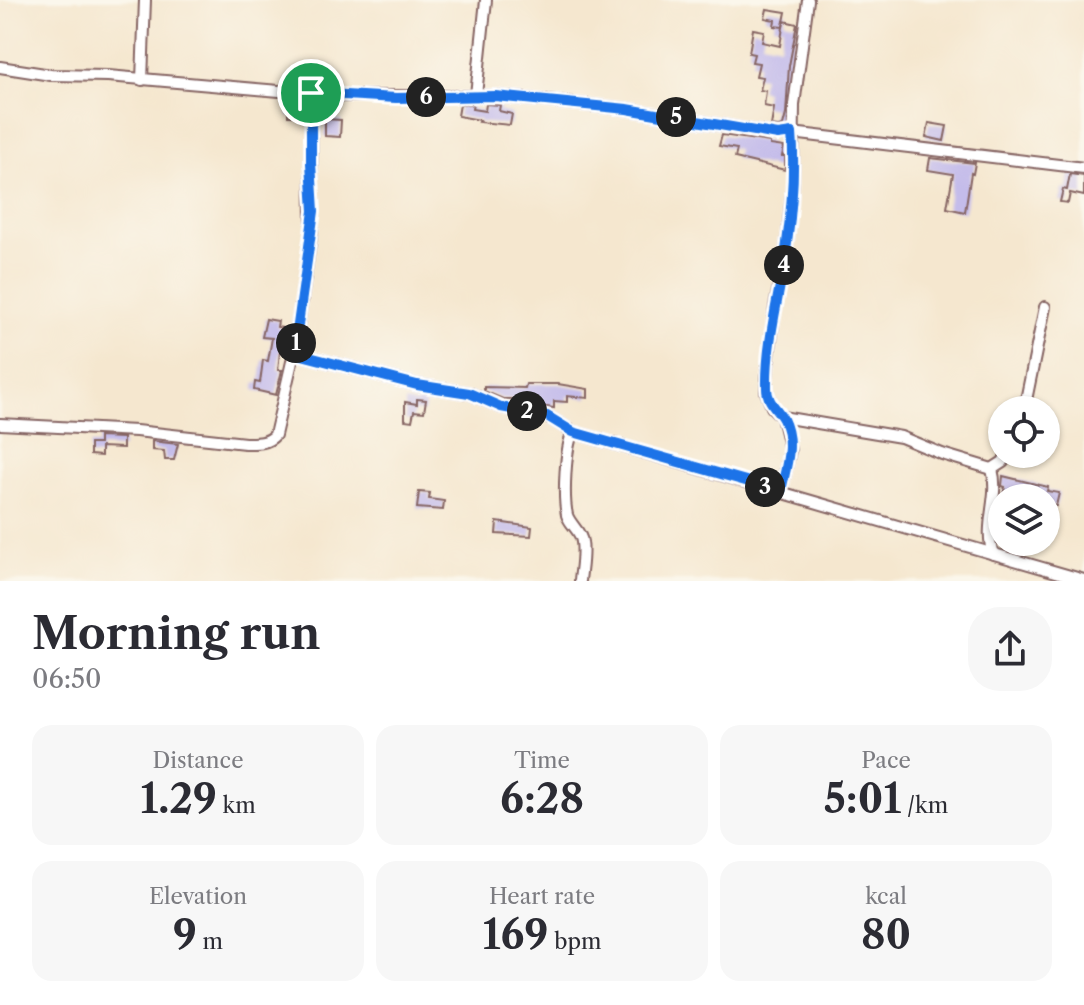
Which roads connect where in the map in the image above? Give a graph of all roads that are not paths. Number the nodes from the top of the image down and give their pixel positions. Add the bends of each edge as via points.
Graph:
1 (145, 0) edge
2 (486, 0) edge
3 (808, 0) edge
4 (0, 67) edge
5 (142, 80) junction
6 (311, 93) junction
7 (476, 95) junction
8 (792, 133) junction
9 (1084, 168) edge
10 (1045, 307) dead end
11 (294, 353) junction
12 (1027, 396) edge
13 (782, 417) junction
14 (0, 424) edge
15 (573, 432) junction
16 (992, 469) joint
17 (994, 484) edge
18 (781, 491) junction
19 (988, 553) edge
20 (1000, 556) edge
21 (1084, 580) edge
22 (580, 581) edge

1 - 5 street
2 - 7 street
3 - 8 street
4 - 5 street
5 - 6 street
6 - 7 street
6 - 11 street via 314,211
7 - 8 street via 627,109
8 - 9 street
8 - 13 street via 787,243 766,392
10 - 12 street
11 - 14 street via 275,435 259,443
11 - 15 street via 469,393 501,407 547,416
13 - 16 street via 901,437
13 - 18 street via 790,450
15 - 18 street
15 - 22 street via 567,453 567,507 582,542
16 - 17 street
18 - 19 street
20 - 21 street

